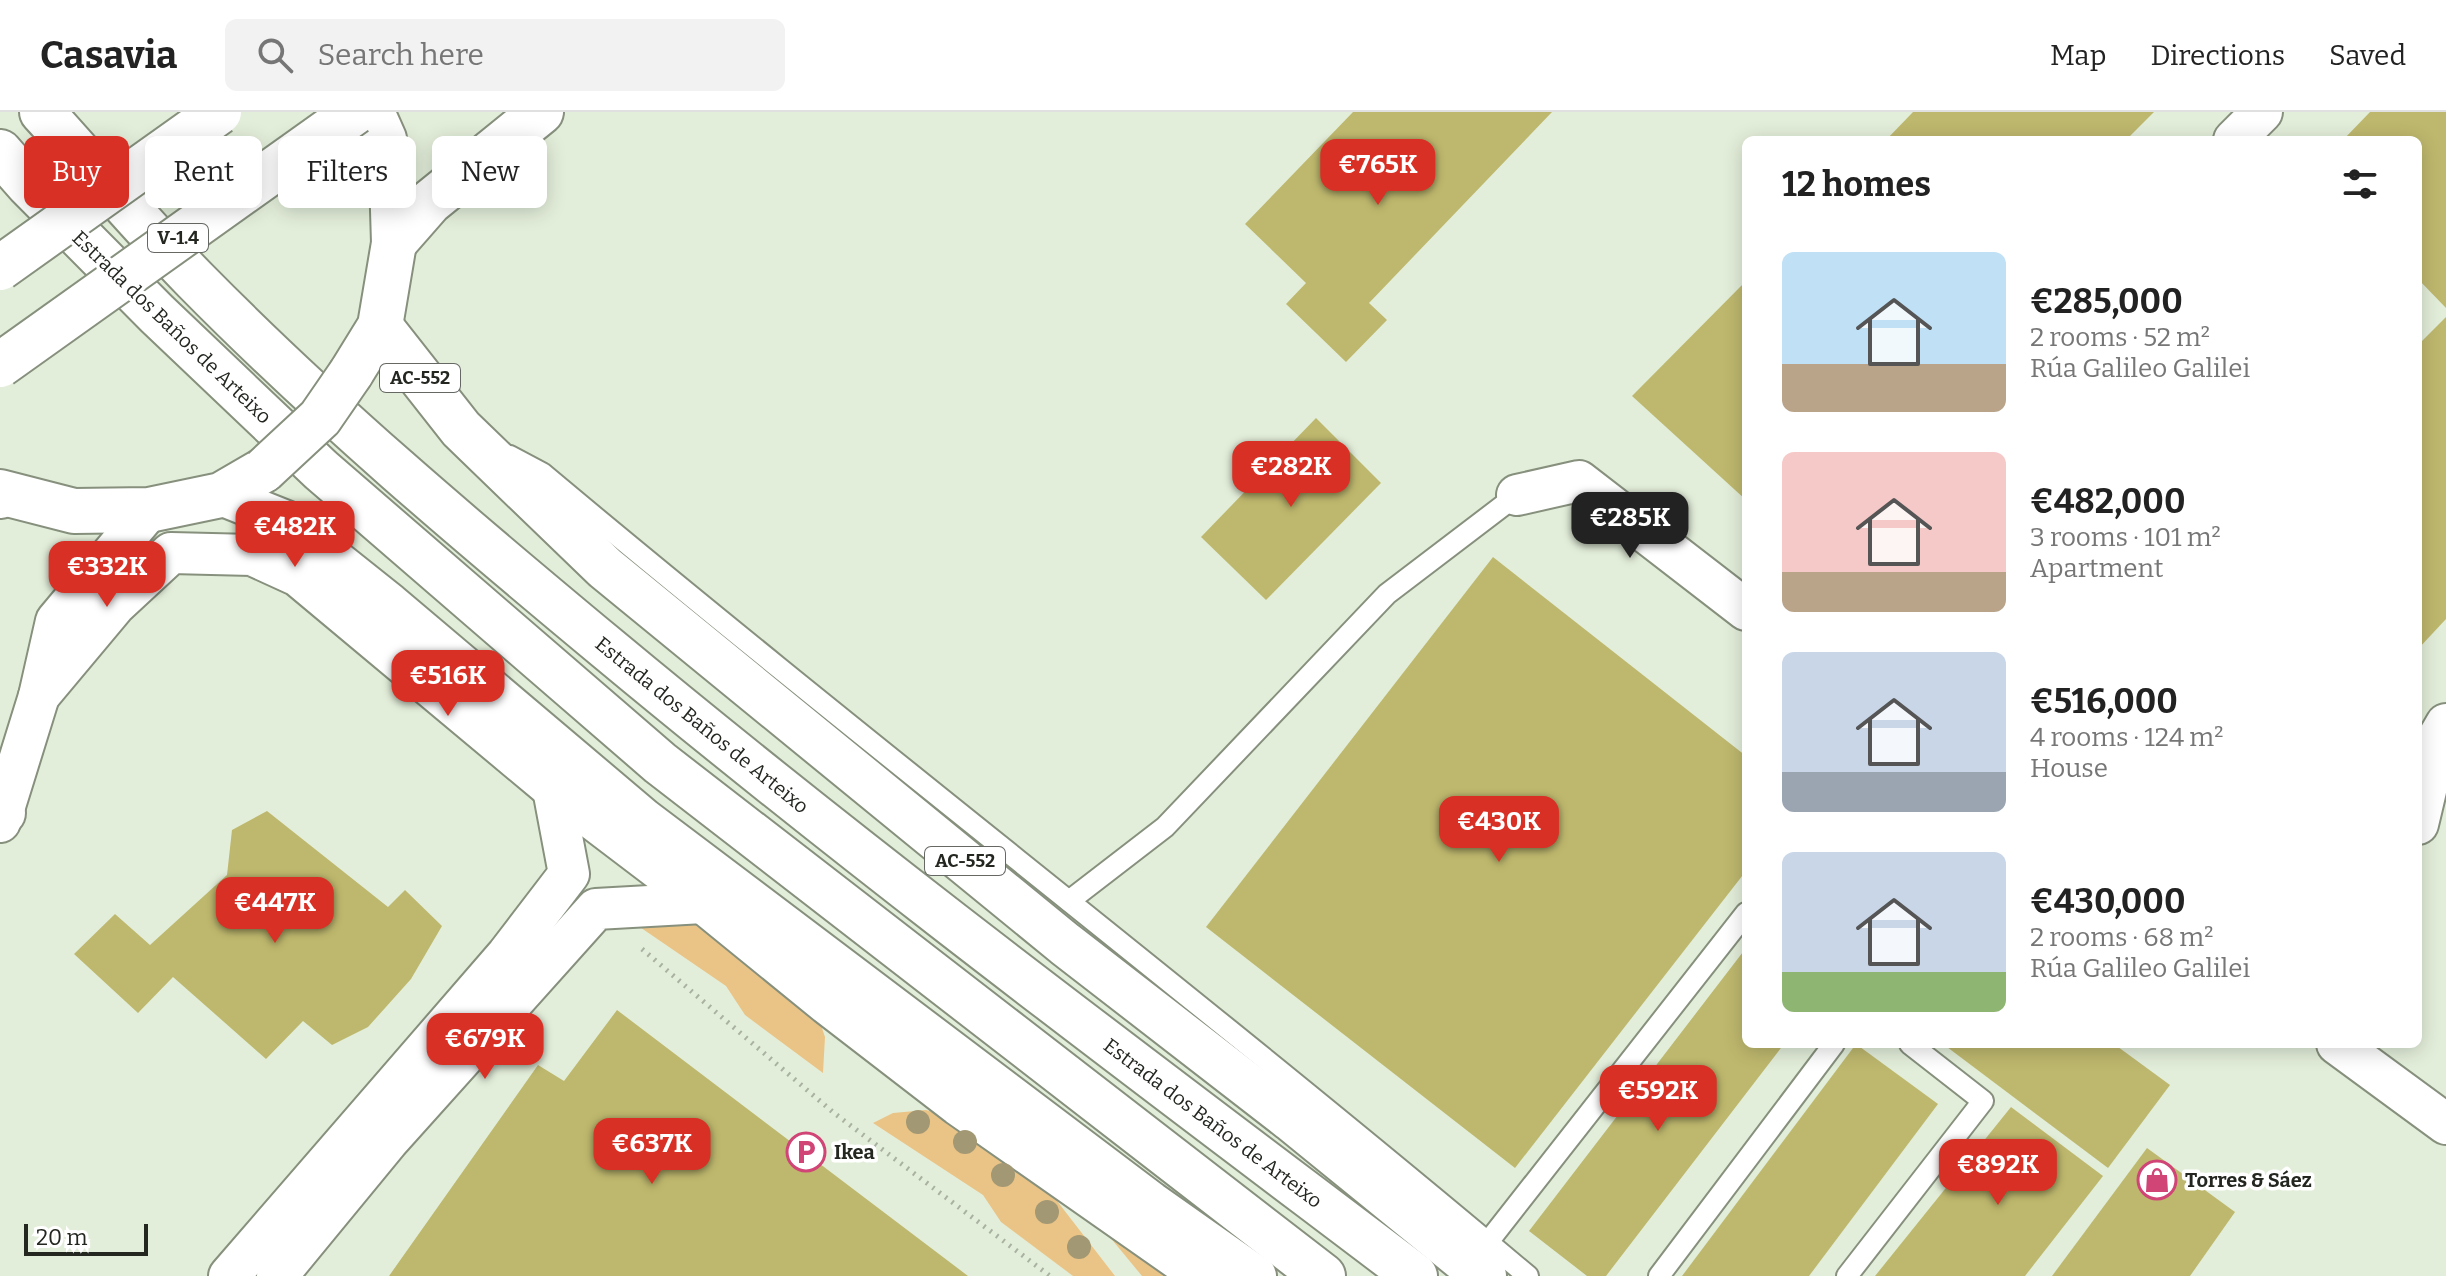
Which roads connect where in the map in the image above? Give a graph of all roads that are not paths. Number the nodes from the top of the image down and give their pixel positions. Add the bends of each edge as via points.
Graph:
1 (42, 112) edge
2 (219, 112) edge
3 (355, 112) edge
4 (372, 112) edge
5 (541, 112) edge
6 (2262, 112) edge
7 (2238, 136) edge
8 (0, 152) edge
9 (394, 243) junction
10 (0, 268) edge
11 (380, 326) junction
12 (0, 365) edge
13 (461, 429) junction
14 (1, 494) edge
15 (221, 495) junction
16 (1517, 495) joint
17 (149, 510) junction
18 (390, 604) junction
19 (1742, 607) edge
20 (39, 696) junction
21 (2446, 724) edge
22 (553, 789) junction
23 (2422, 807) edge
24 (1, 816) edge
25 (1069, 901) junction
26 (703, 903) junction
27 (1742, 918) edge
28 (1831, 1048) edge
29 (1915, 1048) edge
30 (2348, 1048) edge
31 (2446, 1124) edge
32 (1486, 1259) edge
33 (229, 1276) edge
34 (277, 1276) edge
35 (1202, 1276) edge
36 (1256, 1276) edge
37 (1323, 1276) edge
38 (1415, 1276) edge
39 (1528, 1276) edge
40 (1659, 1276) edge
41 (1847, 1276) edge

1 - 38 main road, Estrada dos Baños de Arteixo / AC-552 via 195,279 348,428 468,533 852,846
2 - 10 main road, bridge
3 - 12 main road, V-1.4, bridge
4 - 9 main road via 392,178
5 - 9 main road via 430,202
6 - 7 street
8 - 37 main road, Estrada dos Baños de Arteixo via 157,314 321,470 660,763
9 - 11 main road
11 - 13 main road, AC-552
11 - 15 main road, bridge via 320,418 264,470
13 - 25 lane via 542,473
13 - 32 main road, AC-552 via 605,568 1065,944 1291,1119
14 - 17 main road via 74,511
15 - 17 main road
15 - 18 street via 286,521
16 - 19 street via 1579,481
16 - 25 lane via 1387,594 1165,827
17 - 20 street via 56,621
18 - 22 street
18 - 36 street via 644,819
20 - 22 street via 116,604 171,553 252,555 298,576
20 - 24 street
21 - 23 street
22 - 26 street
22 - 33 street via 569,874 507,955
25 - 32 lane
26 - 34 street via 596,909 388,1141
26 - 35 street via 958,1105
27 - 32 lane
28 - 40 lane
29 - 41 lane via 1983,1101
30 - 31 street
32 - 39 lane

